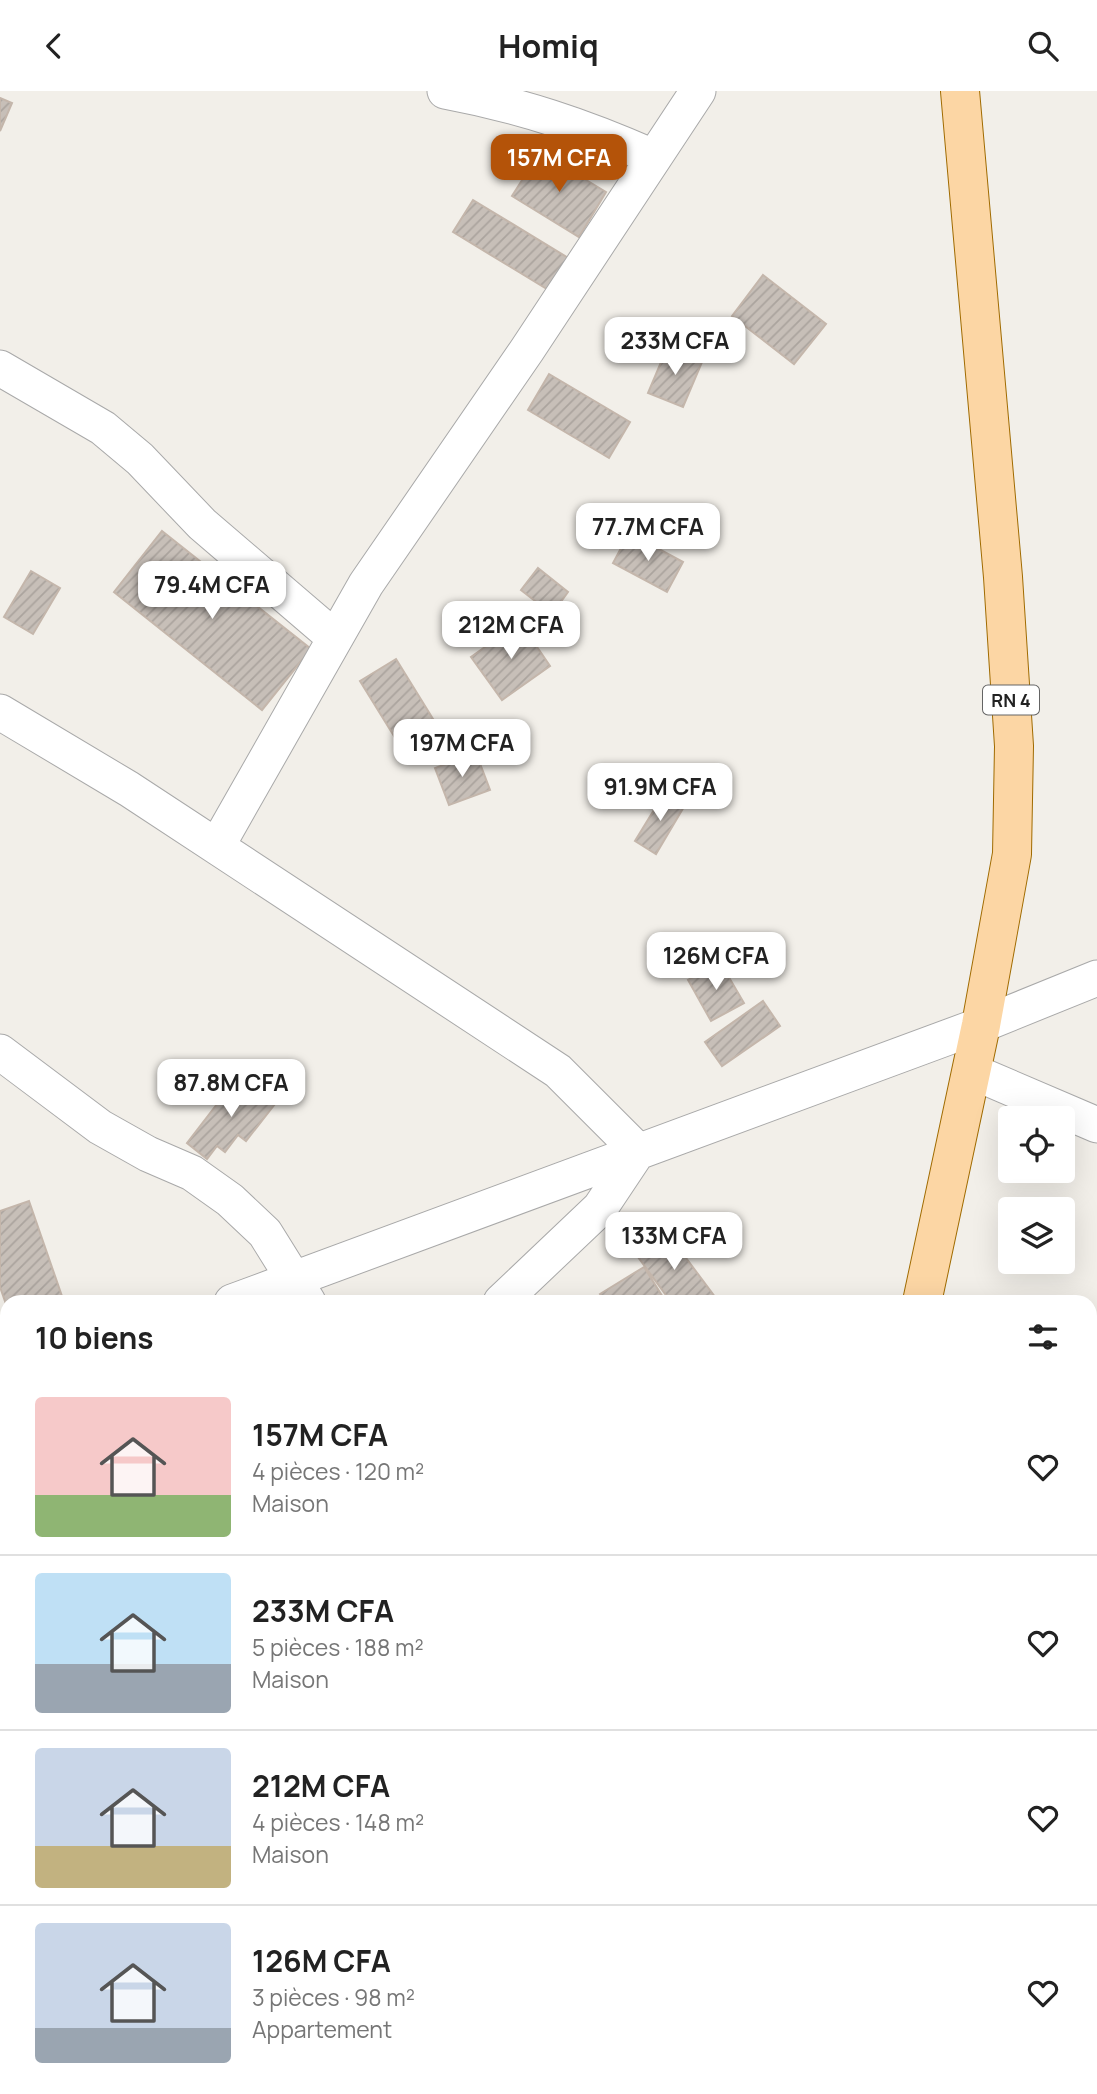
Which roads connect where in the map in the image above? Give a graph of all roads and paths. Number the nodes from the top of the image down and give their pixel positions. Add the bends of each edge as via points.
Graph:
1 (445, 91) edge
2 (698, 91) edge
3 (960, 91) edge
4 (653, 157) junction
5 (0, 368) edge
6 (335, 638) junction
7 (0, 712) edge
8 (217, 846) junction
9 (1097, 978) edge
10 (981, 1025) junction
11 (0, 1052) edge
12 (971, 1071) junction
13 (1097, 1125) edge
14 (638, 1151) junction
15 (301, 1291) edge
16 (276, 1295) edge
17 (508, 1295) edge
18 (923, 1295) edge

1 - 4 street via 513,104 591,129
2 - 4 street
3 - 10 main road, RN 4 via 1014,745 1012,854
4 - 6 street via 366,584
5 - 6 street via 103,428 140,459 202,524
6 - 8 street
7 - 8 street
8 - 14 street via 558,1070
9 - 10 street
10 - 12 main road, RN 4
10 - 14 street
11 - 15 street via 100,1127 192,1173 230,1200 265,1233
12 - 13 street
12 - 18 main road, RN 4
14 - 15 street
14 - 17 street via 600,1208
15 - 16 street

